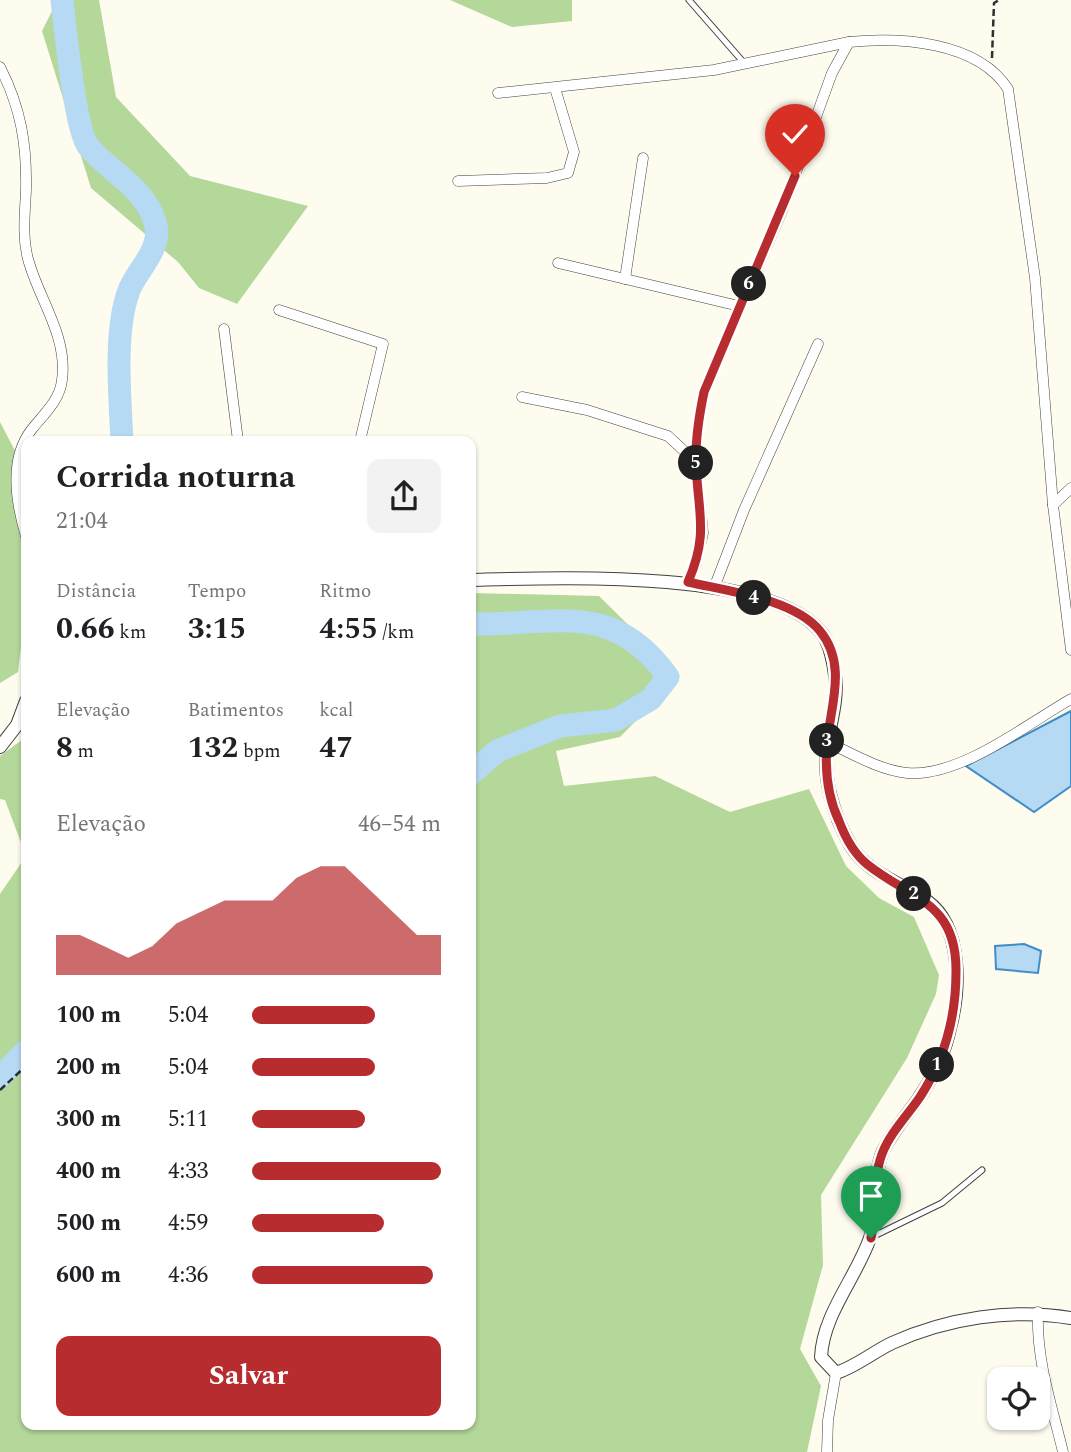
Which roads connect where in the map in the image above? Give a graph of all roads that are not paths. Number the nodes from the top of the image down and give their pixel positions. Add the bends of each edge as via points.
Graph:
1 (689, 0) edge
2 (849, 41) junction
3 (745, 64) junction
4 (0, 67) edge
5 (555, 88) junction
6 (498, 93) dead end
7 (643, 158) dead end
8 (458, 181) dead end
9 (558, 263) dead end
10 (625, 279) junction
11 (739, 306) junction
12 (279, 310) dead end
13 (224, 329) dead end
14 (818, 344) dead end
15 (522, 397) dead end
16 (27, 436) edge
17 (236, 436) edge
18 (361, 436) edge
19 (21, 451) edge
20 (696, 462) junction
21 (1071, 488) edge
22 (1053, 505) junction
23 (21, 513) edge
24 (476, 580) edge
25 (688, 582) junction
26 (714, 588) junction
27 (1071, 650) edge
28 (1071, 699) edge
29 (21, 714) edge
30 (827, 742) junction
31 (0, 747) edge
32 (982, 1170) dead end
33 (871, 1238) junction
34 (1038, 1312) junction
35 (1071, 1318) edge
36 (836, 1373) junction
37 (827, 1452) edge
38 (1063, 1452) edge

1 - 3 lane
2 - 3 street
2 - 11 street
2 - 22 street via 874,39 950,50 992,68 1007,89 1035,278
3 - 5 street
4 - 16 street via 16,101 24,136 25,244 53,321 63,368 55,402
5 - 6 street
5 - 8 street via 574,152 568,173
7 - 10 street
9 - 10 street
10 - 11 street
11 - 20 street via 704,392
12 - 18 street via 383,344
13 - 17 street
14 - 26 street
15 - 20 street via 587,410 668,436
19 - 23 street via 16,472
20 - 25 street via 703,533
21 - 22 street
22 - 27 street
24 - 25 street
25 - 26 street
26 - 30 street via 772,602 820,630 835,676
28 - 30 street via 983,752 929,771 907,773 888,768
29 - 31 street
30 - 33 street via 830,792 844,833 867,864 929,902 944,923 957,968 944,1050 882,1154
32 - 33 lane via 942,1203
33 - 36 street via 822,1344 821,1357
34 - 35 street
34 - 36 street via 960,1319 929,1328
34 - 38 street via 1041,1362
36 - 37 street

